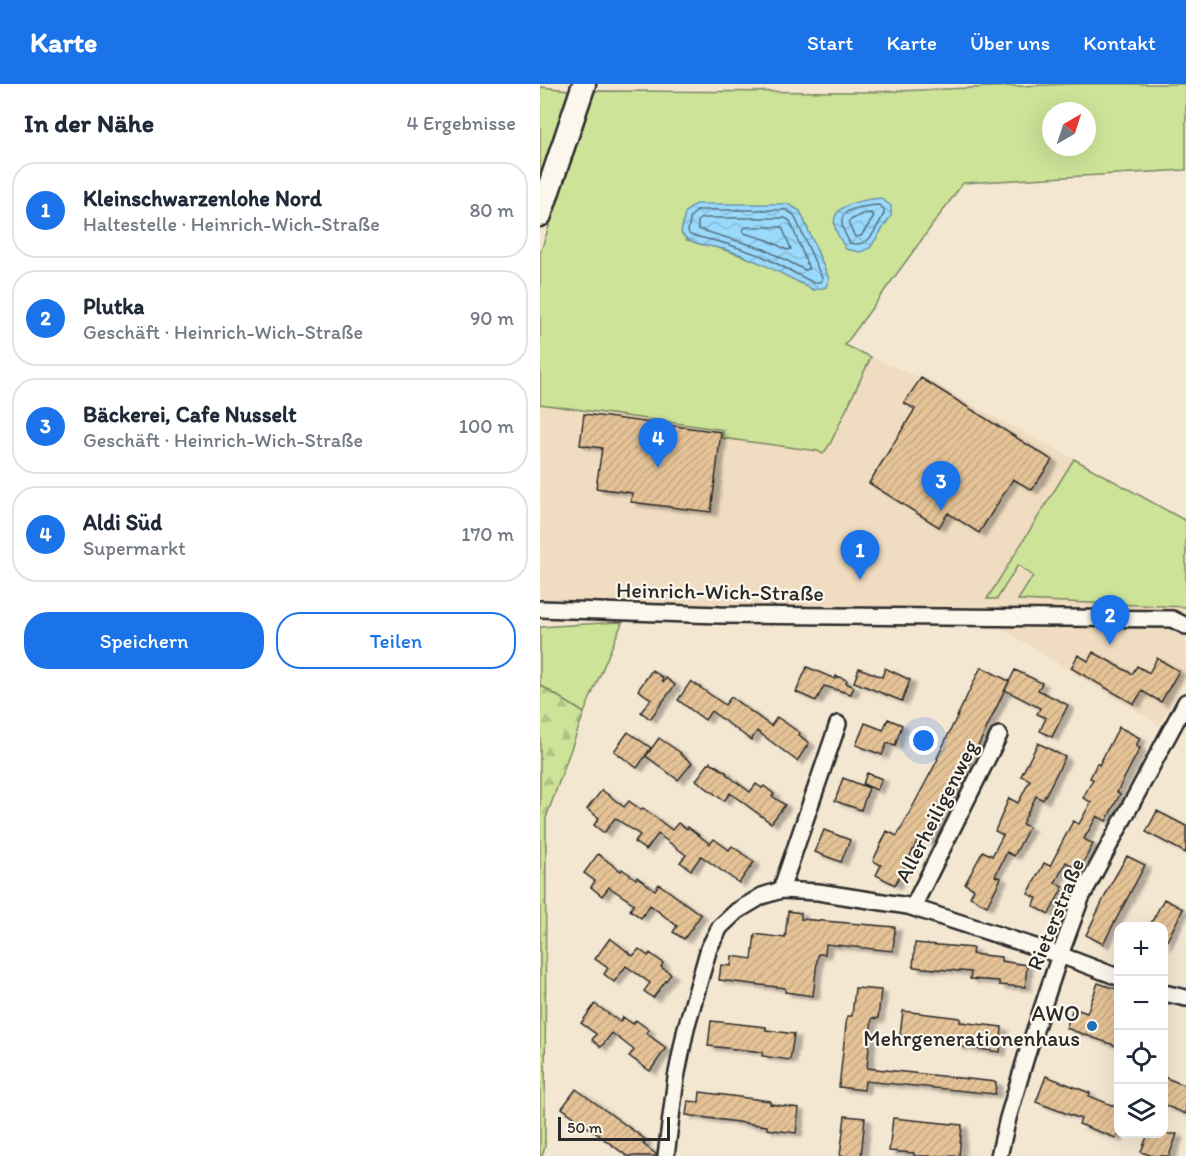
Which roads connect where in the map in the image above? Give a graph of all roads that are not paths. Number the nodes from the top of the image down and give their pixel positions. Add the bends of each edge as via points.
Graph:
1 (584, 84) edge
2 (540, 215) edge
3 (540, 609) edge
4 (1186, 626) edge
5 (1186, 702) edge
6 (838, 724) dead end
7 (999, 735) dead end
8 (781, 890) junction
9 (913, 907) junction
10 (1059, 955) junction
11 (1116, 976) edge
12 (1168, 994) edge
13 (1186, 998) edge
14 (666, 1156) edge
15 (999, 1156) edge

1 - 2 main road
3 - 4 street, Heinrich-Wich-Straße via 720,615 1173,619
5 - 10 street, Rieterstraße via 1081,898
6 - 8 street
7 - 9 street, Allerheiligenweg
8 - 9 street, Allerheiligenweg
8 - 14 street, Allerheiligenweg via 762,896 737,912 720,927 709,948 689,1014
9 - 10 street, Allerheiligenweg
10 - 11 street, Allerheiligenweg
10 - 15 street, Rieterstraße
12 - 13 street

